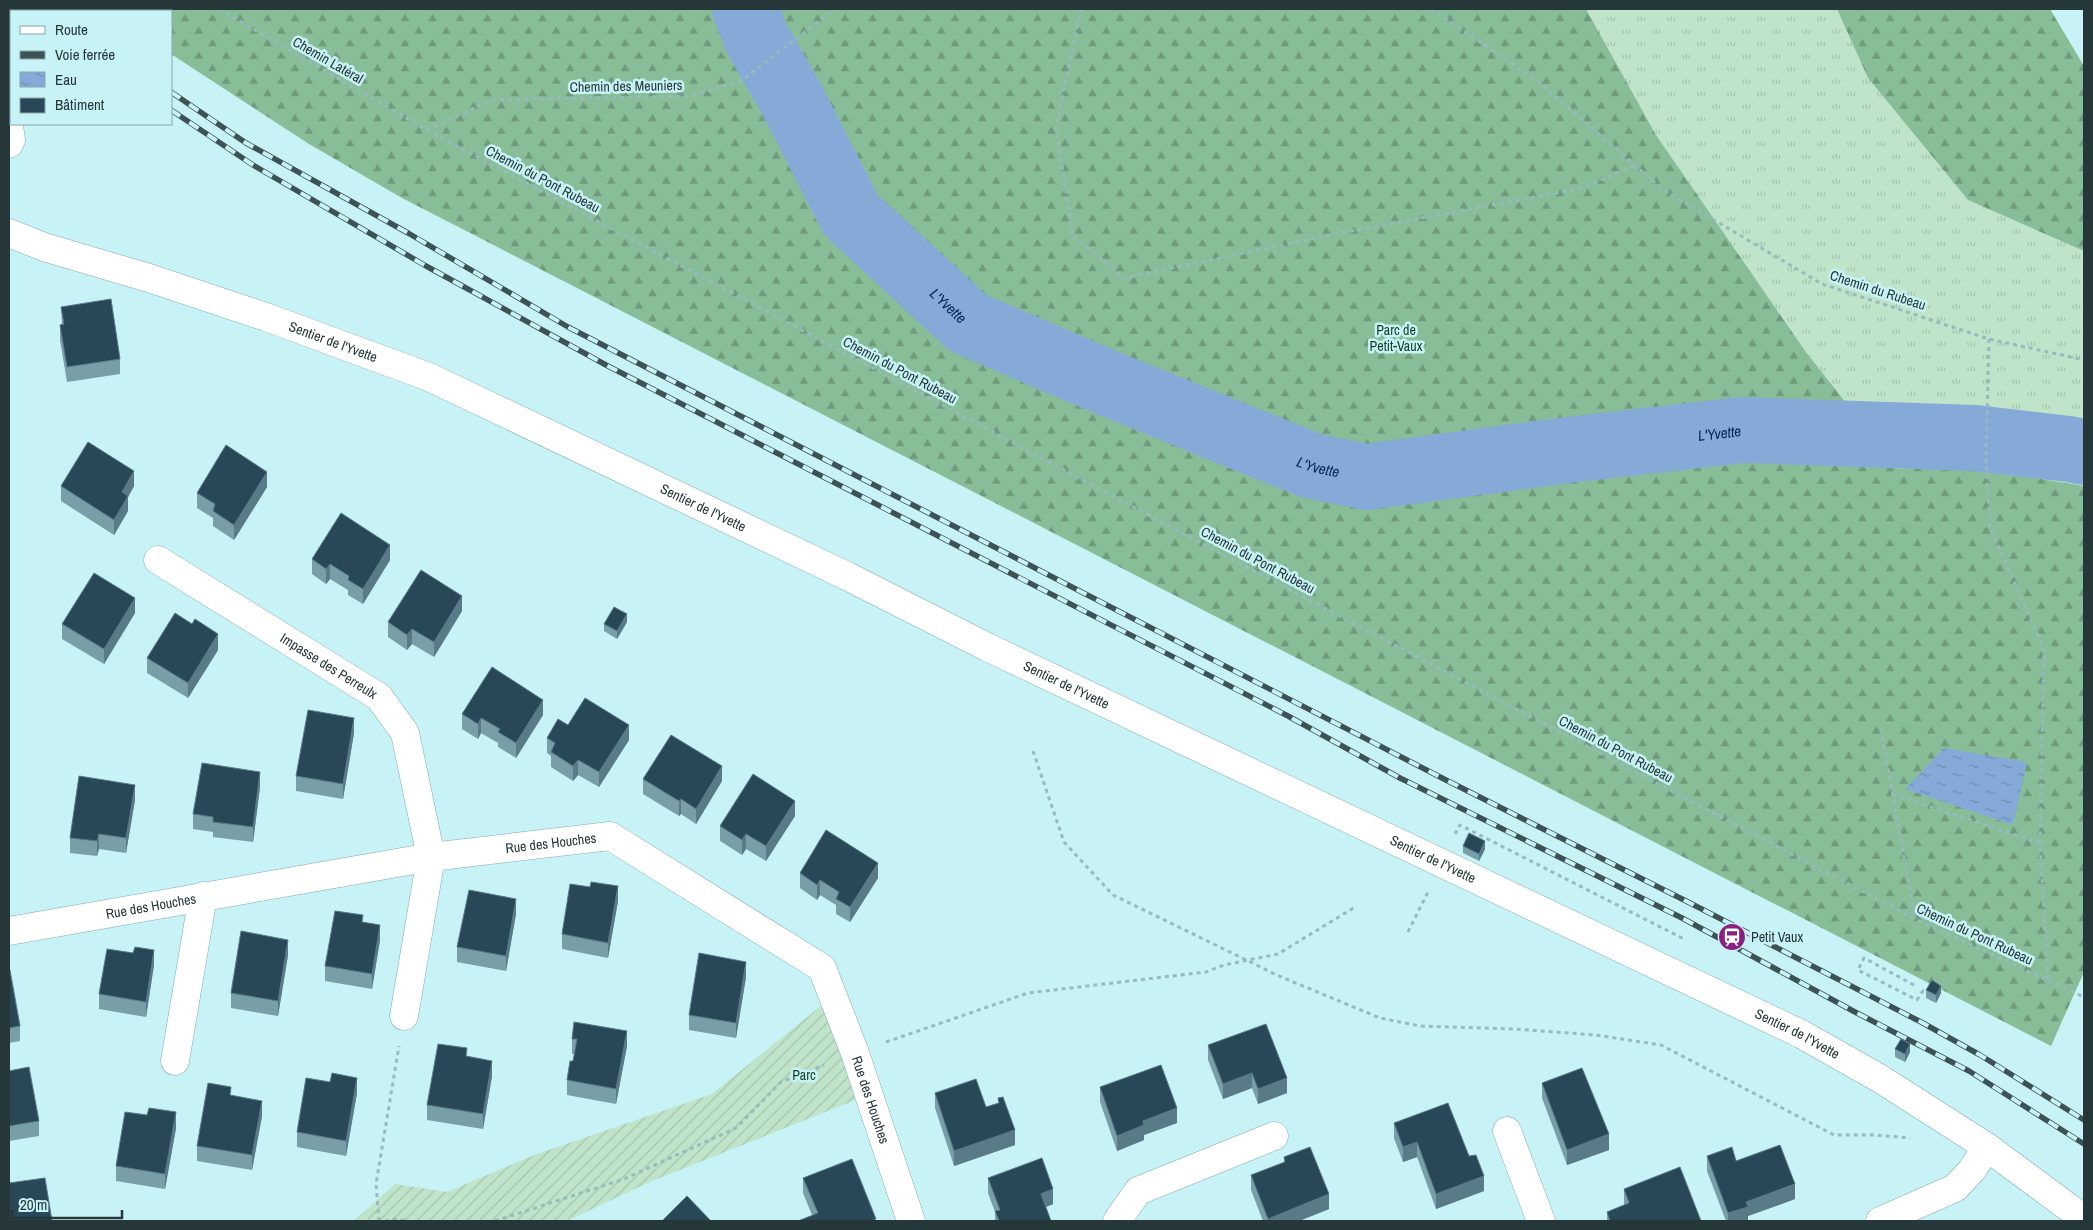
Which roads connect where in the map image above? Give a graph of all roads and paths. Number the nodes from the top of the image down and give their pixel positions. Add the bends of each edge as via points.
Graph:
1 (218, 9) edge
2 (835, 9) edge
3 (1081, 9) edge
4 (1431, 9) edge
5 (9, 126) edge
6 (427, 130) junction
7 (9, 144) edge
8 (1635, 165) junction
9 (9, 233) edge
10 (1989, 339) junction
11 (2084, 360) edge
12 (158, 560) dead end
13 (1881, 729) dead end
14 (1033, 751) dead end
15 (1892, 794) junction
16 (1452, 841) dead end
17 (2040, 843) junction
18 (431, 857) junction
19 (202, 896) junction
20 (1355, 907) dead end
21 (1915, 919) junction
22 (9, 930) edge
23 (1688, 941) dead end
24 (1259, 958) dead end
25 (2048, 980) junction
26 (1914, 985) dead end
27 (1934, 996) edge
28 (2084, 997) edge
29 (404, 1016) joint
30 (175, 1061) dead end
31 (1507, 1131) dead end
32 (1274, 1136) dead end
33 (1912, 1138) dead end
34 (1987, 1147) junction
35 (2084, 1219) edge
36 (379, 1221) edge
37 (385, 1221) edge
38 (409, 1221) edge
39 (911, 1221) edge
40 (1118, 1221) edge
41 (1541, 1221) edge
42 (1880, 1221) edge

1 - 6 path, Chemin Latéral
2 - 6 path, Chemin des Meuniers via 741,80 690,96 492,100
3 - 8 path via 1056,128 1073,236 1124,278 1335,234 1583,188
4 - 8 path, Chemin du Rubeau via 1540,82
5 - 7 street
6 - 21 path, Chemin du Pont Rubeau
8 - 10 path, Chemin du Rubeau via 1662,189 1822,284
9 - 34 street, Sentier de l'Yvette via 266,317 429,377 1014,660 1801,1034 1879,1078
10 - 11 path, Chemin du Rubeau
10 - 17 path via 1986,458 1990,527 2044,649
12 - 18 street, Impasse des Perreulx via 379,696 406,732
13 - 15 path
14 - 33 path via 1064,842 1112,895 1279,976 1380,1018 1420,1026 1596,1035 1661,1045 1834,1136
15 - 17 path
15 - 21 path
16 - 23 path via 1460,825
17 - 25 path
18 - 19 street, Rue des Houches
18 - 29 street
18 - 39 street, Rue des Houches via 610,836 822,968 855,1053
19 - 22 street, Rue des Houches
19 - 30 street
20 - 24 path via 1278,954
21 - 25 path, Chemin du Pont Rubeau
25 - 28 path, Chemin du Pont Rubeau
26 - 27 path via 1864,958 1858,970 1917,1000 1923,991
29 - 36 path via 376,1184
31 - 41 street
32 - 40 street via 1138,1191
34 - 35 street, Sentier de l'Yvette
34 - 42 street via 1955,1188
37 - 38 path

